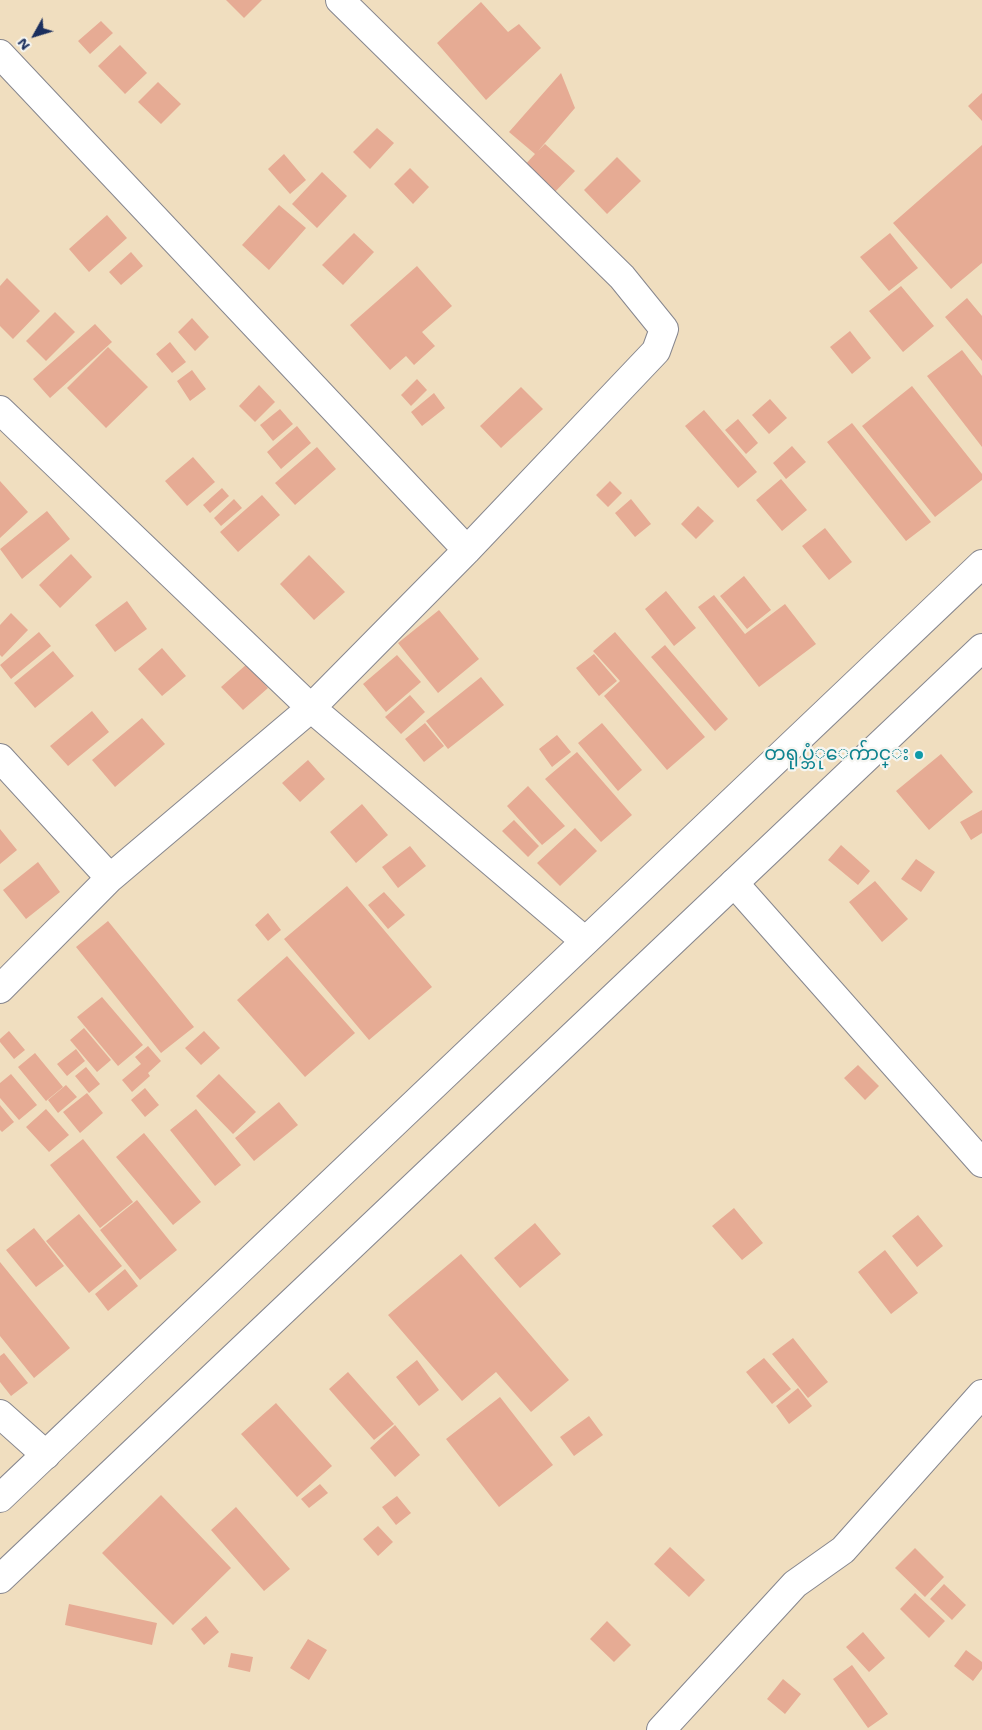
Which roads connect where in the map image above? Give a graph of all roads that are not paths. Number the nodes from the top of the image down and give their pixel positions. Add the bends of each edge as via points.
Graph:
1 (340, 0) edge
2 (0, 54) edge
3 (0, 410) edge
4 (466, 550) junction
5 (982, 564) edge
6 (982, 648) edge
7 (311, 708) junction
8 (0, 758) edge
9 (110, 878) junction
10 (734, 883) junction
11 (585, 941) junction
12 (0, 989) edge
13 (982, 1162) edge
14 (982, 1394) edge
15 (0, 1414) edge
16 (46, 1454) junction
17 (0, 1498) edge
18 (0, 1579) edge
19 (661, 1730) edge

1 - 4 main road via 622,277 664,329 656,351
2 - 4 main road
3 - 7 main road
4 - 7 main road
5 - 11 main road
6 - 10 main road
7 - 9 main road
7 - 11 main road
8 - 9 main road
9 - 12 main road
10 - 13 main road
10 - 18 main road
11 - 16 main road
14 - 19 main road via 843,1550 795,1584
15 - 16 main road
16 - 17 main road

